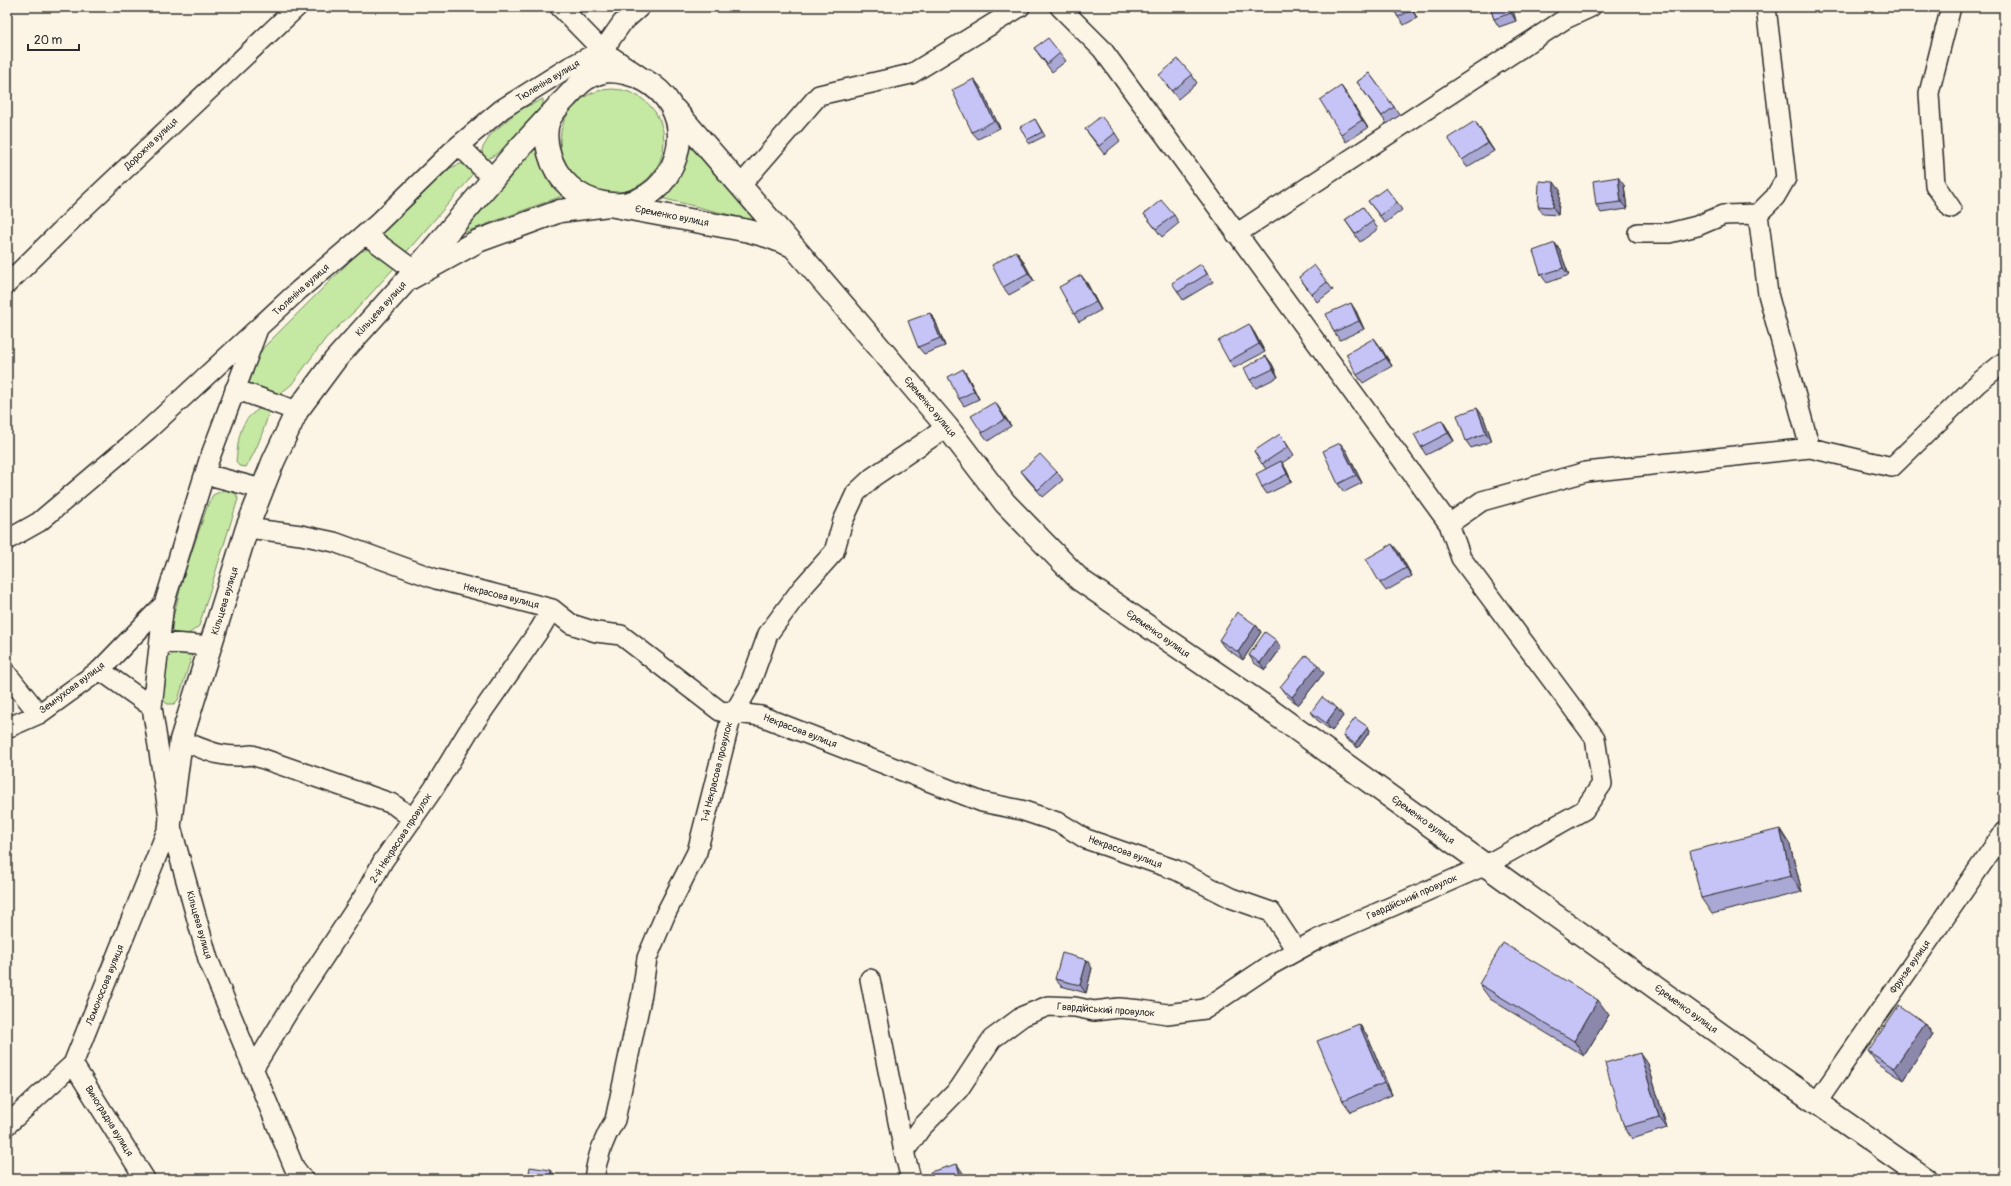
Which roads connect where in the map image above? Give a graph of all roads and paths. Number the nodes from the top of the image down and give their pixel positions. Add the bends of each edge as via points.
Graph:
1 (297, 7) edge
2 (560, 7) edge
3 (640, 7) edge
4 (1020, 7) edge
5 (1060, 7) edge
6 (1591, 7) edge
7 (1766, 7) edge
8 (1951, 7) edge
9 (602, 50) junction
10 (585, 78) junction
11 (645, 79) junction
12 (562, 102) junction
13 (670, 104) junction
14 (459, 145) junction
15 (494, 179) junction
16 (741, 185) junction
17 (609, 205) junction
18 (1951, 208) dead end
19 (1758, 214) junction
20 (1638, 233) dead end
21 (365, 234) junction
22 (1236, 234) junction
23 (793, 246) junction
24 (411, 275) junction
25 (7, 284) edge
26 (258, 329) junction
27 (2004, 362) edge
28 (235, 389) junction
29 (297, 411) junction
30 (947, 427) junction
31 (1810, 448) junction
32 (204, 474) junction
33 (262, 489) junction
34 (1449, 524) junction
35 (247, 528) junction
36 (7, 540) edge
37 (164, 604) junction
38 (552, 609) junction
39 (160, 642) junction
40 (211, 646) junction
41 (100, 670) junction
42 (7, 674) edge
43 (152, 707) junction
44 (734, 712) junction
45 (39, 714) junction
46 (7, 728) edge
47 (182, 740) junction
48 (413, 819) junction
49 (170, 823) junction
50 (2004, 832) edge
51 (1486, 865) junction
52 (1296, 950) junction
53 (870, 979) dead end
54 (73, 1064) junction
55 (253, 1069) junction
56 (1817, 1102) junction
57 (7, 1125) edge
58 (904, 1152) junction
59 (145, 1179) edge
60 (303, 1179) edge
61 (594, 1179) edge
62 (911, 1179) edge
63 (1926, 1179) edge

1 - 25 street, Дорожна вулиця
2 - 9 street
3 - 9 street via 622,23
4 - 16 street via 911,74 819,95
5 - 22 street, Гвардійський провулок via 1102,49
6 - 22 street via 1565,19
7 - 19 street via 1786,178 1775,197
8 - 18 street via 1929,93 1935,185
9 - 10 street
9 - 11 street
9 - 14 street, Тюленіна вулиця via 569,66 502,109
10 - 11 street, Кільцева вулиця via 595,74 620,72
10 - 12 street, Кільцева вулиця
11 - 13 street, Кільцева вулиця via 659,90
12 - 15 street, Кільцева вулиця
12 - 17 street, Кільцева вулиця via 549,121 547,134 547,147 556,172 574,191 585,198
13 - 16 street
13 - 17 street, Кільцева вулиця via 676,116 679,142 669,172 657,187 647,194 635,200
14 - 15 street
14 - 21 street, Тюленіна вулиця
15 - 24 street, Кільцева вулиця
16 - 23 street
17 - 23 street, Єременко вулиця via 749,231
17 - 24 street, Єременко вулиця via 560,211 478,241
19 - 20 street via 1723,215 1697,226 1669,233
19 - 31 street via 1768,294
21 - 24 street
21 - 26 street, Тюленіна вулиця
22 - 34 street, Гвардійський провулок
23 - 30 street, Єременко вулиця
24 - 29 street, Кільцева вулиця via 334,360
26 - 28 street
26 - 36 street, Тюленіна вулиця via 149,429 39,522
27 - 31 street via 1978,383 1892,467
28 - 29 street
28 - 32 street
29 - 33 street, Кільцева вулиця
30 - 44 street, 1-й Некрасова провулок via 873,477 856,493 843,521 834,552 802,588 768,634 749,687
30 - 51 street, Єременко вулиця via 1004,503 1080,580 1260,703
31 - 34 street via 1586,472 1482,501
32 - 33 street
32 - 37 street
33 - 35 street, Кільцева вулиця
34 - 51 street, Гвардійський провулок via 1461,558 1595,738 1602,784 1584,810
35 - 38 street, Некрасова вулиця via 334,542 436,579
35 - 40 street, Кільцева вулиця
37 - 39 street
37 - 41 street, Земнухова вулиця
38 - 44 street, Некрасова вулиця via 571,624 596,632 622,635 720,711
38 - 48 street, 2-й Некрасова провулок via 468,732
39 - 40 street
39 - 43 street
40 - 47 street, Кільцева вулиця
41 - 43 street
41 - 45 street, Земнухова вулиця
42 - 45 street
43 - 49 street
44 - 52 street, Некрасова вулиця via 761,716 982,802 1060,822 1086,839 1176,870 1231,898 1271,912
44 - 61 street, 1-й Некрасова провулок via 697,852 666,912 647,958 642,994 615,1120 597,1156
45 - 46 street, Земнухова вулиця
47 - 48 street via 217,755 252,755 393,804
47 - 49 street, Кільцева вулиця
48 - 55 street, 2-й Некрасова провулок via 383,861 364,896
49 - 54 street, Ломоносова вулиця
49 - 55 street, Кільцева вулиця via 208,959
50 - 56 street, Фрунзе вулиця
51 - 52 street, Гвардійський провулок
51 - 56 street, Єременко вулиця
52 - 58 street, Гвардійський провулок via 1205,1009 1167,1014 1119,1008 1094,1011 1048,1006 1023,1016 992,1039 959,1089 921,1128
53 - 58 street
54 - 57 street, Ломоносова вулиця
54 - 59 street, Виноградна вулиця
55 - 60 street, Кільцева вулиця via 294,1167
56 - 63 street, Єременко вулиця
58 - 62 street

